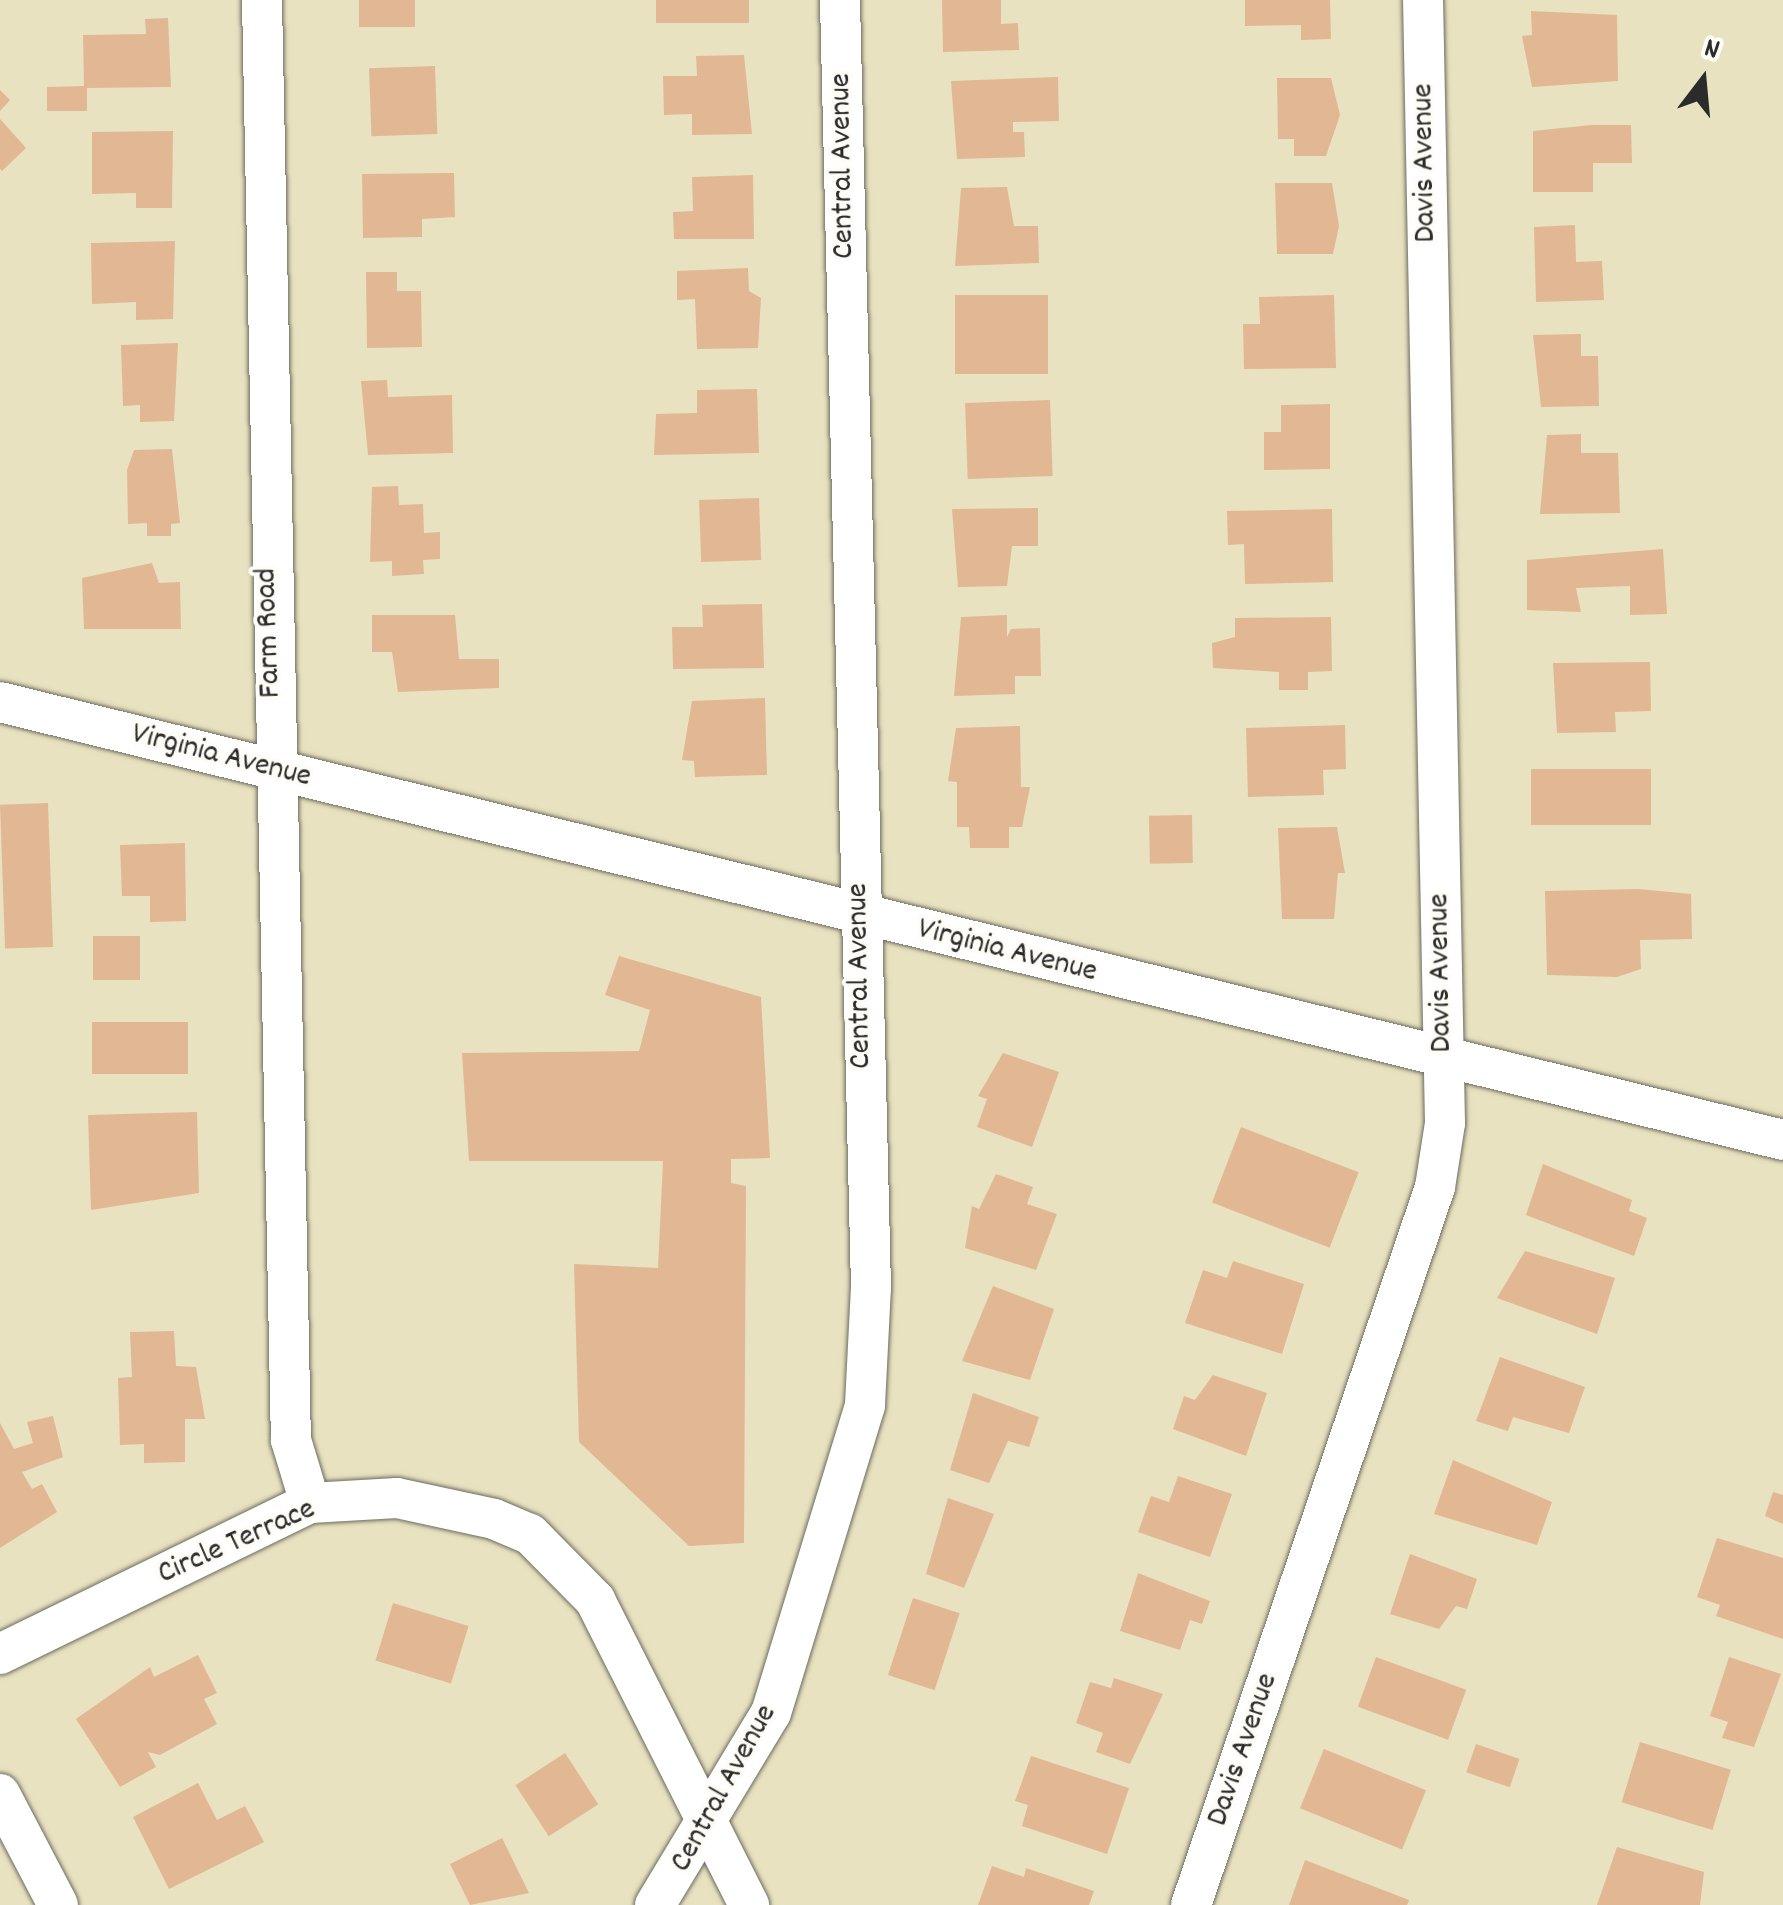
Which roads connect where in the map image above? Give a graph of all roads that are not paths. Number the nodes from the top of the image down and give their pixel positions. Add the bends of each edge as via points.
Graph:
1 (262, 0) edge
2 (840, 0) edge
3 (1422, 0) edge
4 (0, 702) edge
5 (275, 770) junction
6 (858, 915) junction
7 (1444, 1060) junction
8 (1783, 1140) edge
9 (310, 1503) junction
10 (0, 1654) edge
11 (0, 1794) edge
12 (711, 1816) junction
13 (58, 1905) edge
14 (654, 1905) edge
15 (749, 1905) edge
16 (1192, 1905) edge

1 - 5 street, Farm Road
2 - 6 street, Central Avenue
3 - 7 street, Davis Avenue
4 - 5 street, Virginia Avenue
5 - 6 street, Virginia Avenue
5 - 9 street, Farm Road via 291,1440
6 - 7 street, Virginia Avenue
6 - 12 street, Central Avenue via 871,1288 865,1405 777,1697
7 - 8 street, Virginia Avenue
7 - 16 street, Davis Avenue via 1435,1187
9 - 10 street, Circle Terrace
9 - 12 street, Circle Terrace via 413,1500 530,1534 594,1600
11 - 13 street
12 - 14 street, Central Avenue
12 - 15 street, Circle Terrace

